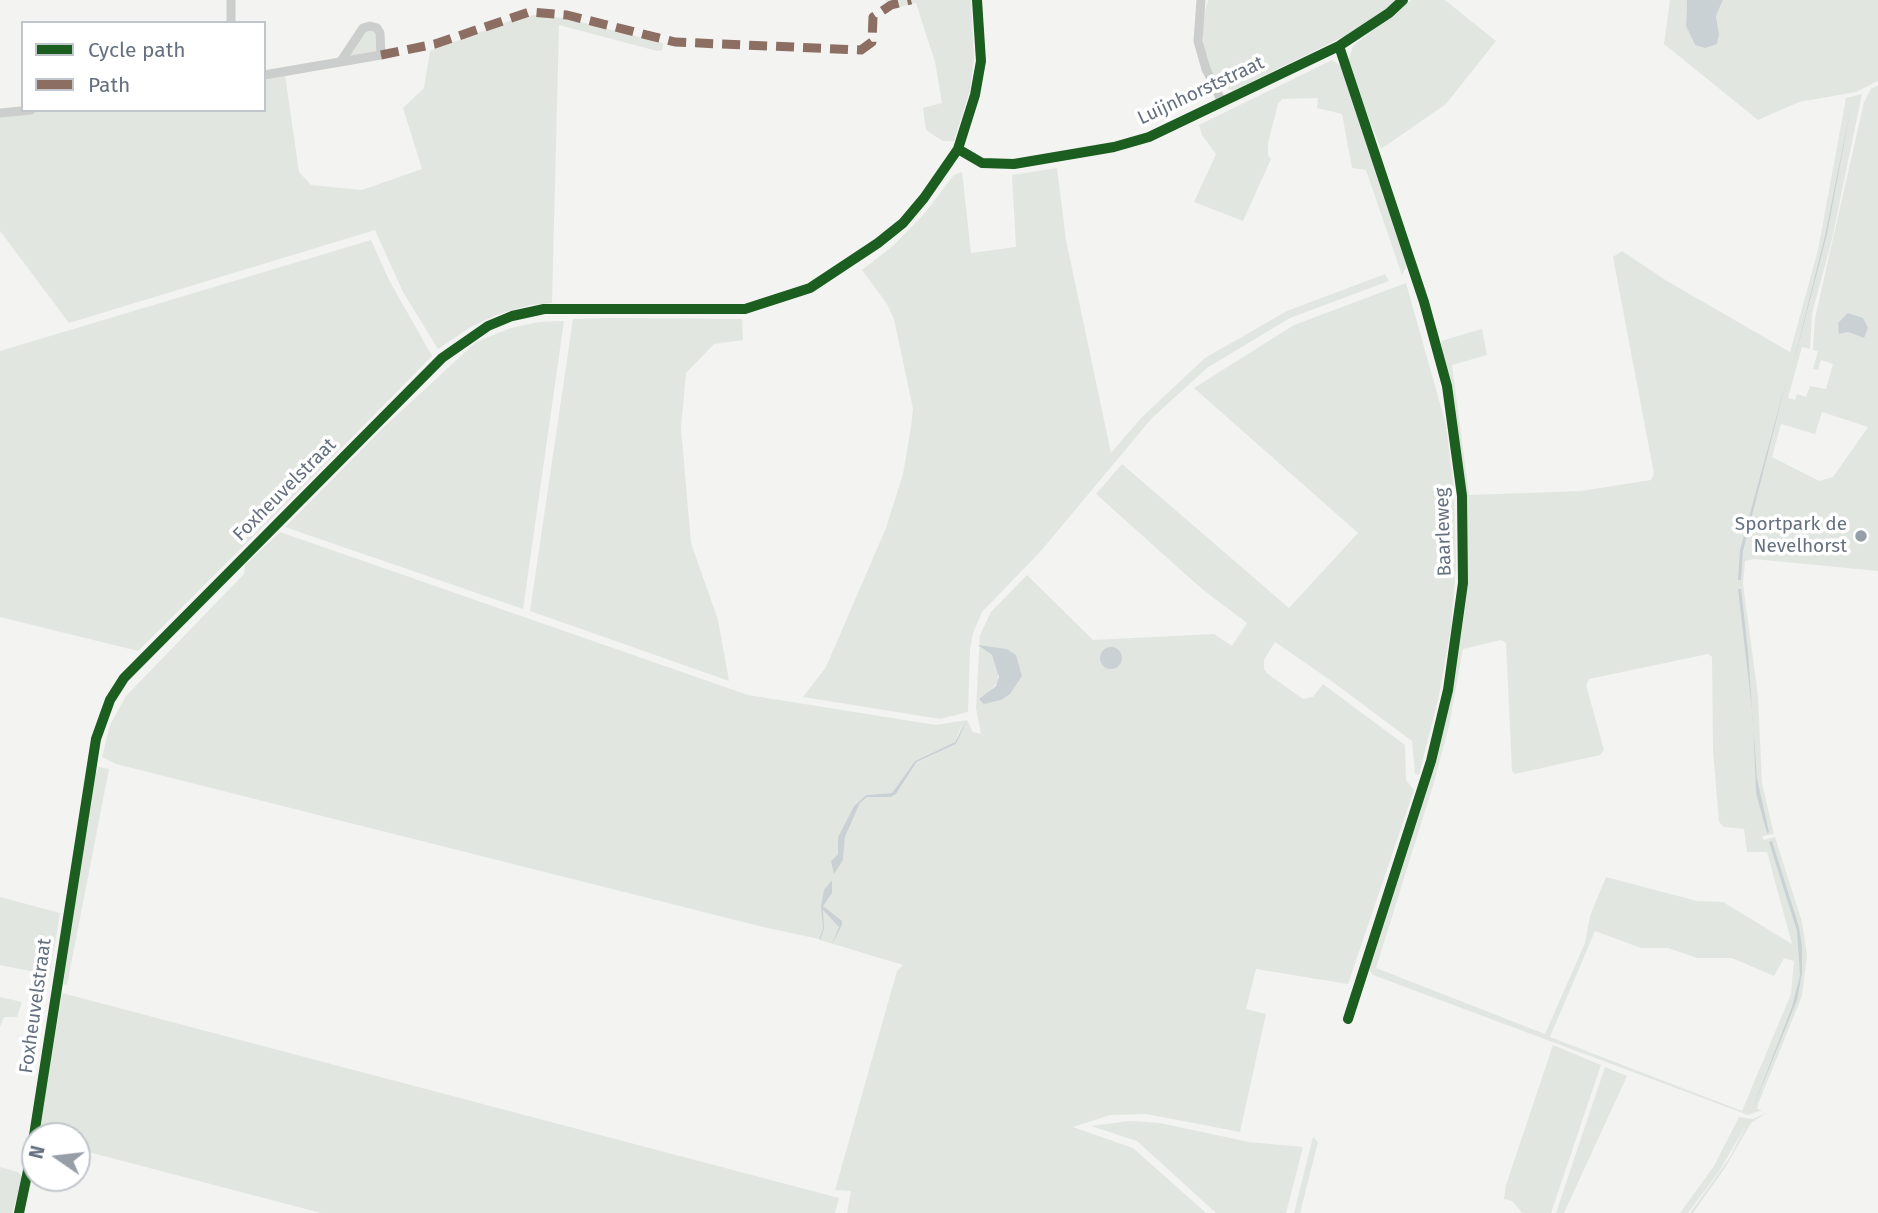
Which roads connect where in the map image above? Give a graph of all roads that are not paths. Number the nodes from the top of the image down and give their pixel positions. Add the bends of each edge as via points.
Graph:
1 (231, 0) edge
2 (977, 0) edge
3 (1202, 0) edge
4 (1403, 0) edge
5 (232, 21) edge
6 (1339, 46) junction
7 (341, 61) junction
8 (266, 75) edge
9 (1222, 103) junction
10 (21, 111) edge
11 (0, 113) edge
12 (958, 149) junction
13 (1348, 1019) dead end
14 (19, 1213) edge

1 - 5 street
2 - 12 street, Foxheuvelstraat via 981,61
3 - 9 street via 1198,41
4 - 6 street, Luijnhorststraat
6 - 9 street, Luijnhorststraat
6 - 13 street, Baarleweg via 1424,302 1447,386 1462,496 1464,583 1448,690 1431,761
7 - 7 street via 363,28 377,28 381,55
7 - 8 street
9 - 12 street, Luijnhorststraat via 1149,137 1114,147 996,165 982,163
10 - 11 street
12 - 14 street, Foxheuvelstraat via 903,223 838,271 772,303 706,312 544,309 512,316 471,336 442,358 124,678 101,719 94,750

